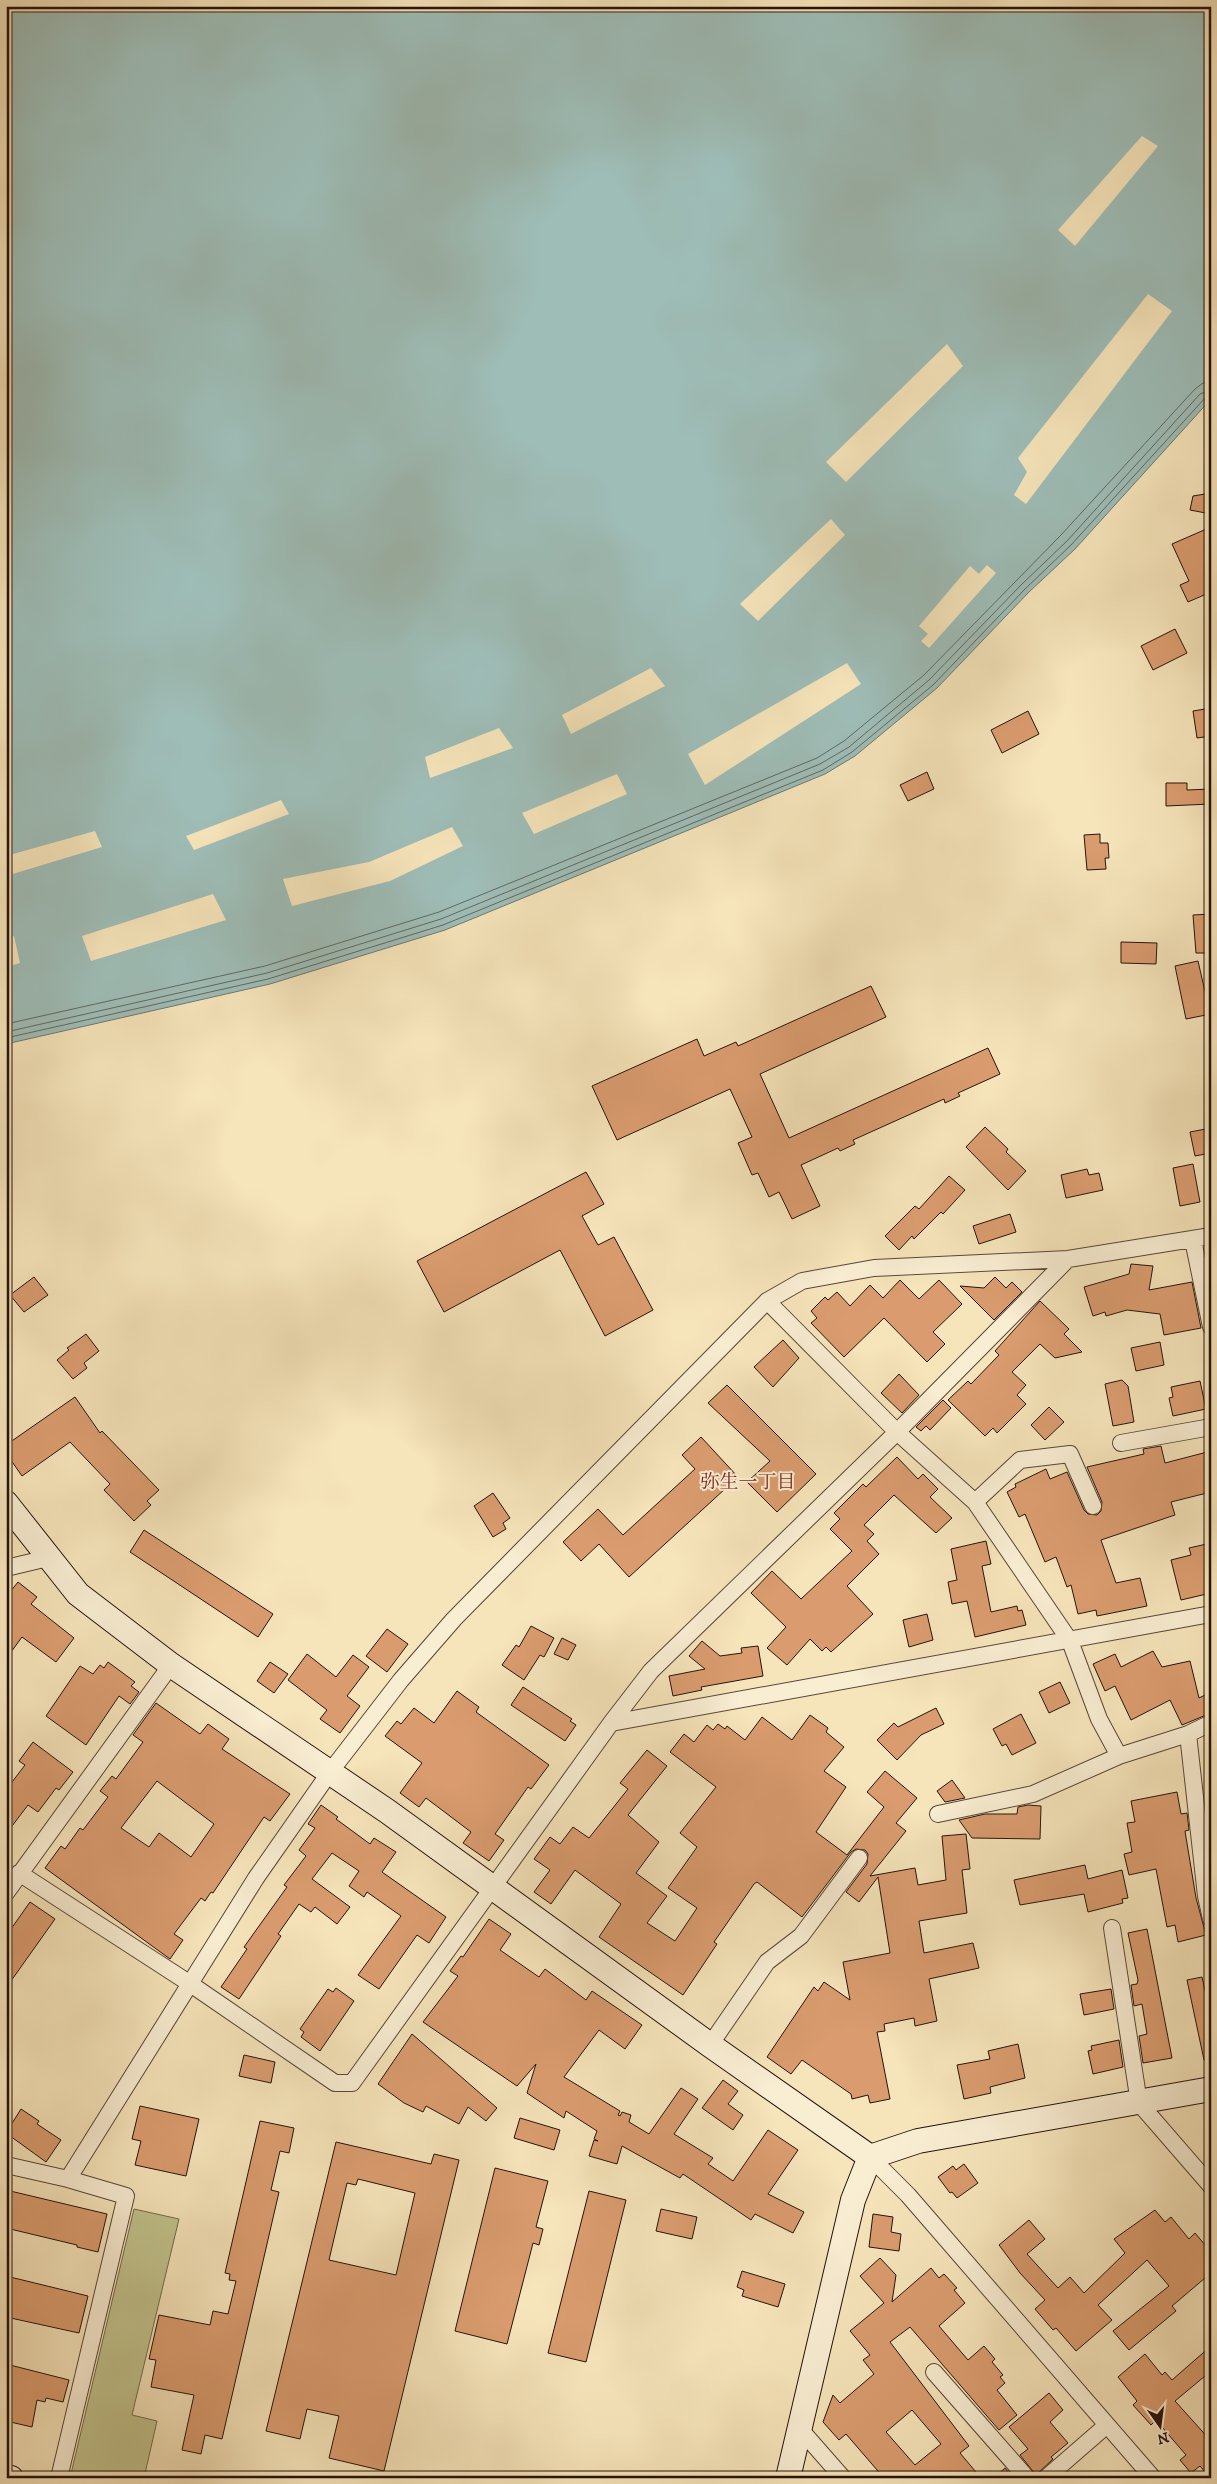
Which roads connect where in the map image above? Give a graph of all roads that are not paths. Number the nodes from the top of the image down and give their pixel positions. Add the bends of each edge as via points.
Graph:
1 (1211, 1236) edge
2 (1193, 1240) junction
3 (1068, 1259) junction
4 (767, 1301) junction
5 (1211, 1326) edge
6 (1211, 1427) edge
7 (897, 1432) junction
8 (1122, 1443) dead end
9 (975, 1502) junction
10 (6, 1504) edge
11 (1092, 1506) dead end
12 (48, 1558) junction
13 (6, 1568) edge
14 (1211, 1614) edge
15 (1070, 1641) junction
16 (171, 1665) junction
17 (611, 1723) junction
18 (1211, 1723) edge
19 (1188, 1734) junction
20 (1118, 1756) junction
21 (330, 1772) junction
22 (938, 1814) dead end
23 (859, 1858) dead end
24 (19, 1873) junction
25 (493, 1888) junction
26 (6, 1893) edge
27 (1208, 1895) edge
28 (1211, 1919) edge
29 (1112, 1928) dead end
30 (189, 1983) junction
31 (710, 2045) junction
32 (1211, 2089) edge
33 (1139, 2103) junction
34 (870, 2157) junction
35 (6, 2166) edge
36 (68, 2179) junction
37 (1211, 2186) edge
38 (934, 2372) dead end
39 (1107, 2425) junction
40 (800, 2429) junction
41 (6, 2477) edge
42 (11, 2478) edge
43 (59, 2478) edge
44 (788, 2478) edge
45 (843, 2478) edge
46 (1026, 2478) edge
47 (1046, 2478) edge
48 (1153, 2478) edge

1 - 2 street
2 - 3 street
2 - 5 street
3 - 4 street via 874,1268 802,1281
3 - 7 street
4 - 7 street
4 - 21 street via 454,1619 400,1680
6 - 8 street
7 - 9 street
7 - 17 street via 651,1672
9 - 11 street via 1020,1460 1070,1454
9 - 15 street
10 - 12 street
12 - 13 street
12 - 16 street via 78,1594
14 - 15 street
15 - 17 street
15 - 20 street via 1095,1710
16 - 21 street
16 - 24 street
17 - 25 street
18 - 19 street
19 - 20 street
19 - 27 street
20 - 22 street via 1034,1794
21 - 25 street
21 - 30 street via 256,1878
23 - 31 street via 801,1936 767,1962
24 - 26 street
24 - 30 street
25 - 30 street via 352,2083 335,2084
25 - 31 street
27 - 28 street
29 - 33 street
30 - 36 street
31 - 34 street
32 - 33 street
33 - 34 street via 918,2141
33 - 37 street
34 - 39 street via 908,2195
34 - 40 street via 854,2200
35 - 36 street
36 - 43 street via 126,2196
38 - 46 street
39 - 47 street
39 - 48 street
40 - 44 street
40 - 45 street
41 - 42 street

